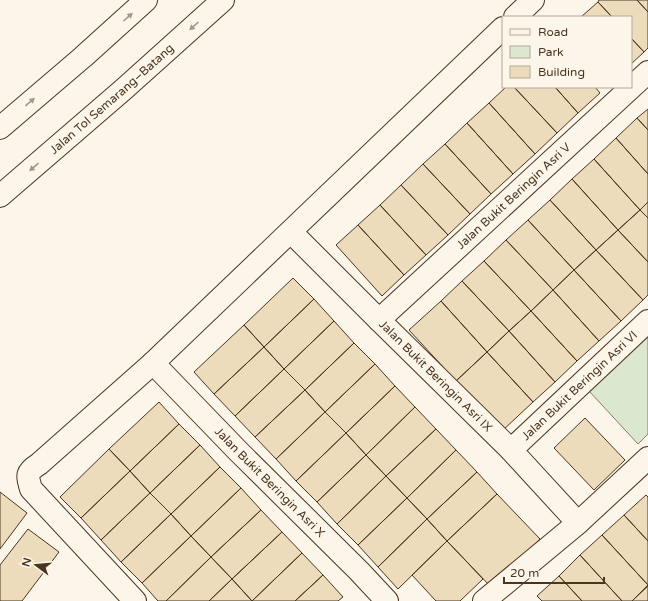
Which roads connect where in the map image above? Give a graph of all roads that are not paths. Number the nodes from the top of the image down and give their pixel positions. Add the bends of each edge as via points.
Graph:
1 (146, 0) edge
2 (223, 0) edge
3 (532, 0) edge
4 (516, 16) edge
5 (502, 29) edge
6 (648, 72) edge
7 (632, 87) edge
8 (631, 88) edge
9 (0, 128) edge
10 (0, 196) edge
11 (291, 232) junction
12 (379, 320) junction
13 (648, 321) edge
14 (153, 363) junction
15 (511, 450) junction
16 (648, 458) edge
17 (578, 523) junction
18 (135, 601) edge
19 (387, 601) edge
20 (484, 601) edge

9 -> 1 main road
2 -> 10 main road, Jalan Tol Semarang–Batang
3 - 4 main road
5 - 11 main road
6 - 7 main road, Jalan Bukit Beringin Asri V
8 - 12 main road, Jalan Bukit Beringin Asri V
11 - 12 main road, Jalan Bukit Beringin Asri IX
11 - 14 main road
12 - 15 main road, Jalan Bukit Beringin Asri IX
13 - 15 main road, Jalan Bukit Beringin Asri VI
14 - 18 main road via 39,464 30,469 28,478 31,489
14 - 19 main road, Jalan Bukit Beringin Asri X
15 - 17 main road, Jalan Bukit Beringin Asri IX
16 - 17 main road
17 - 20 main road

